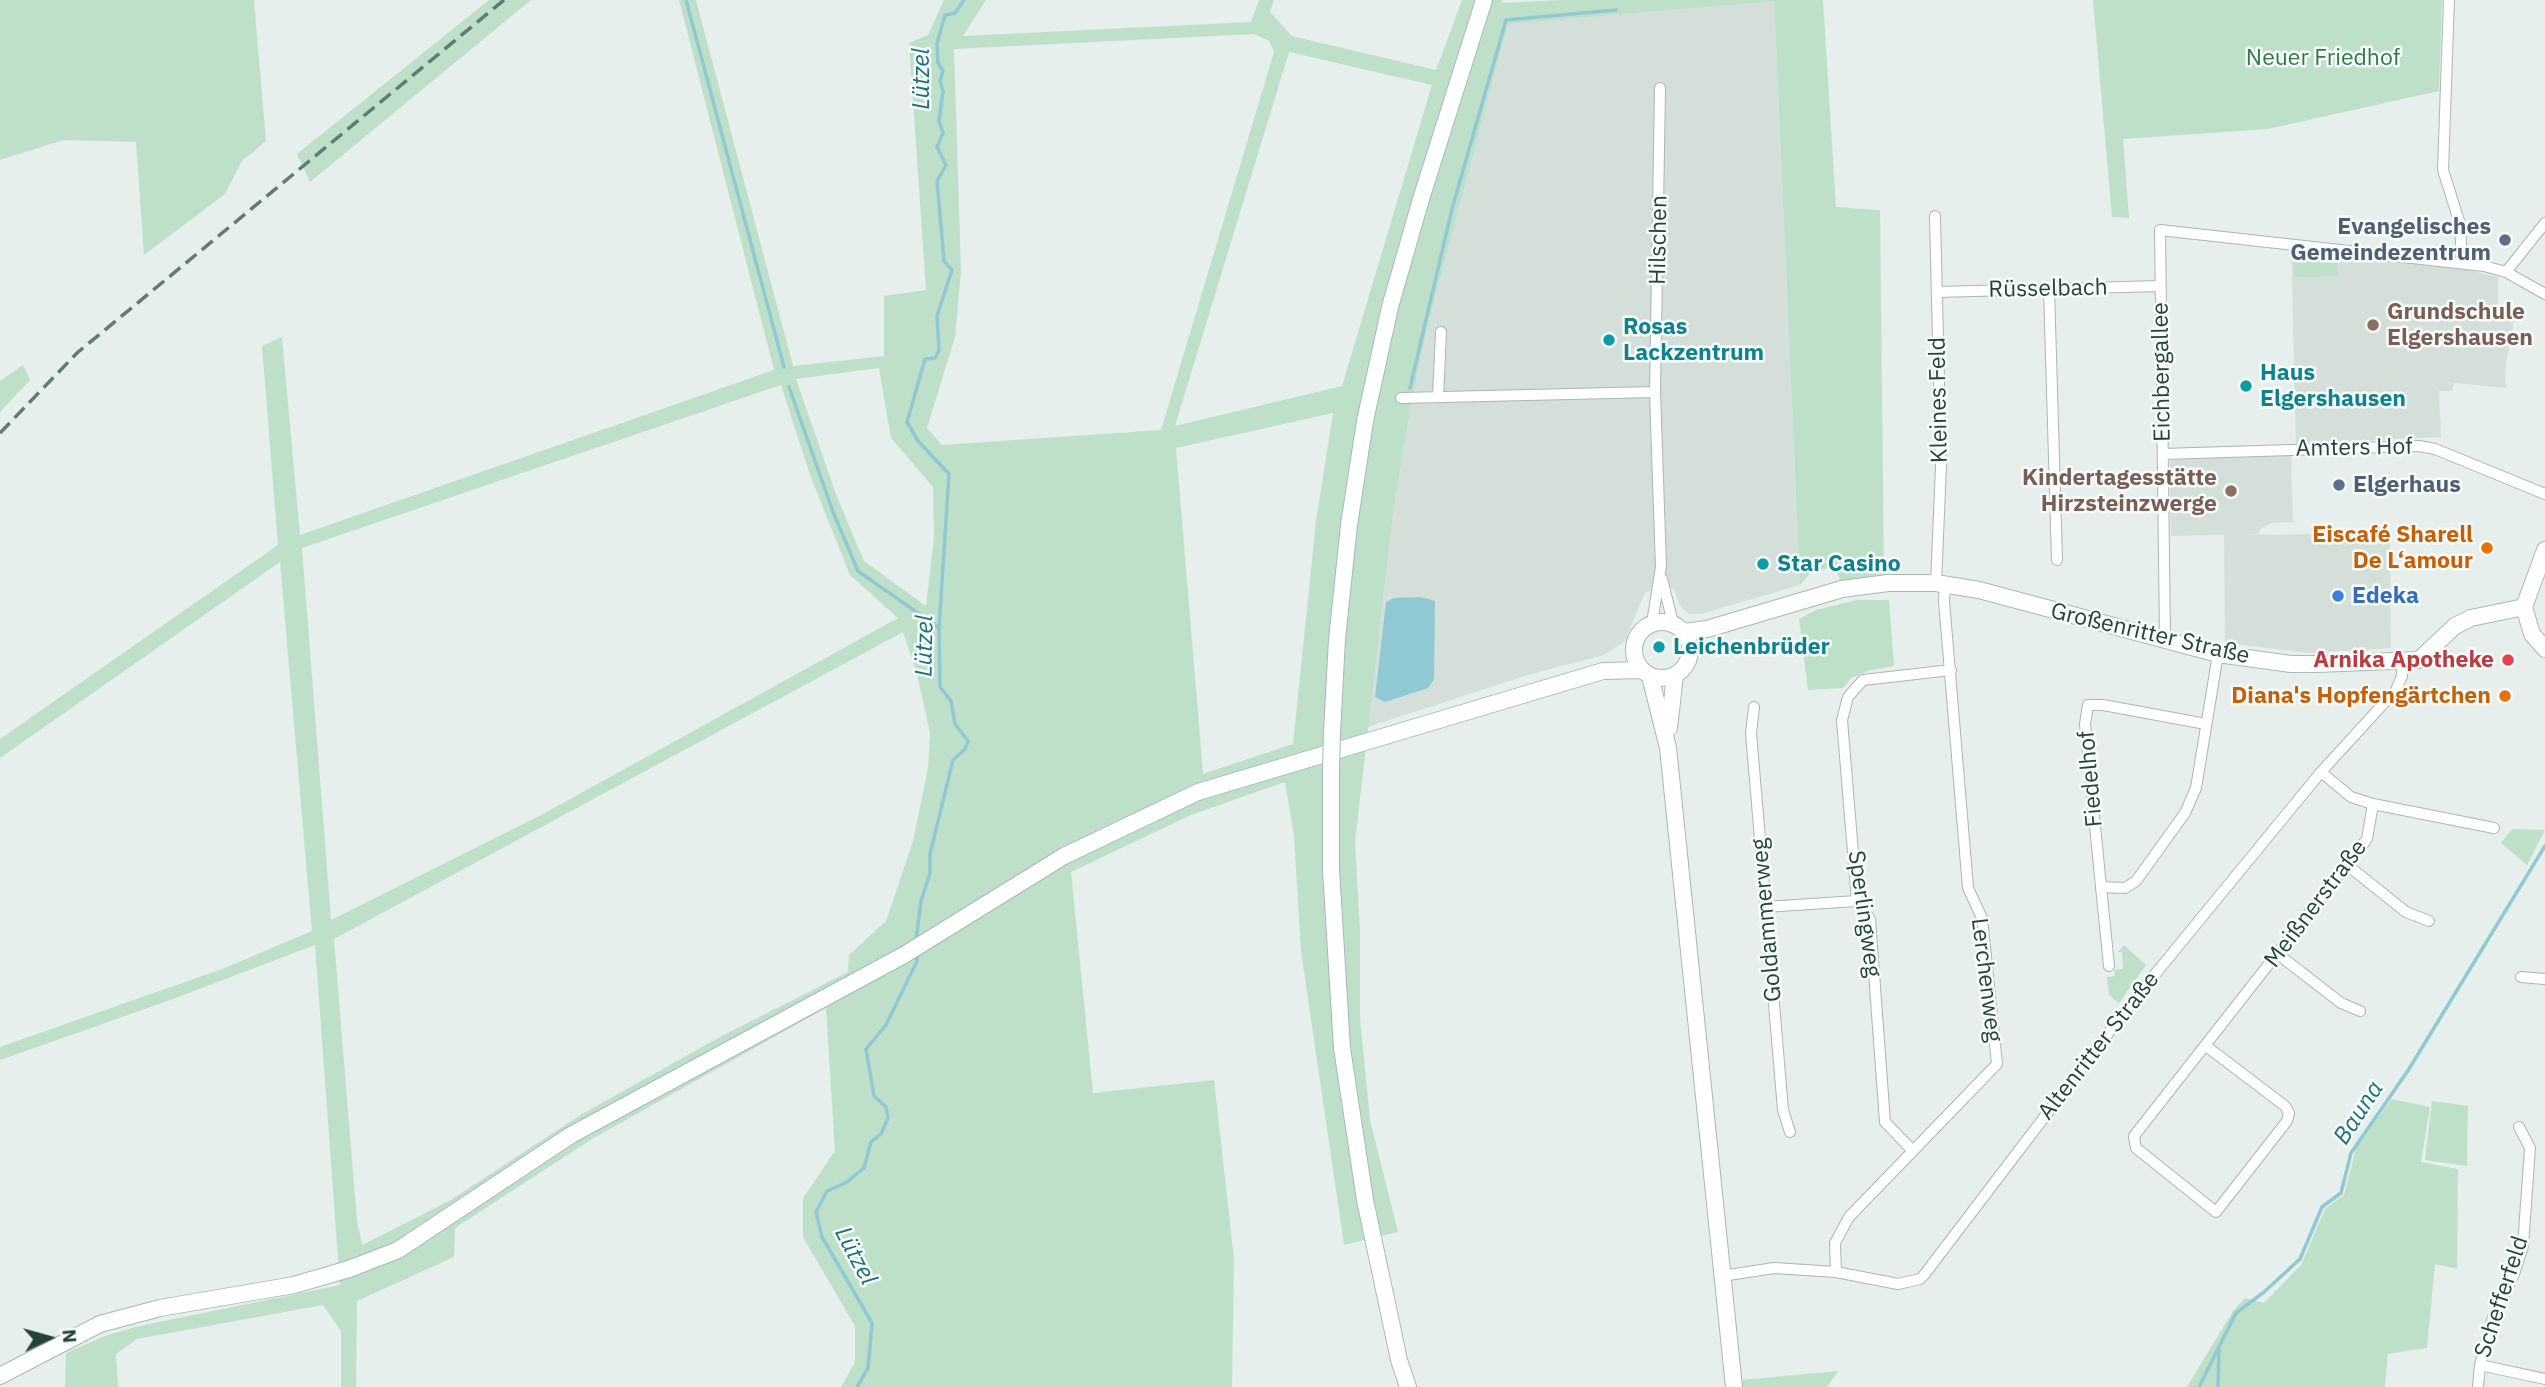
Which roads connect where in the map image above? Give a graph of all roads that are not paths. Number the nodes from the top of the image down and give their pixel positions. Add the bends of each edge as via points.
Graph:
1 (1484, 0) edge
2 (2449, 0) edge
3 (1660, 88) dead end
4 (1935, 216) dead end
5 (2545, 223) edge
6 (2462, 262) junction
7 (2506, 272) junction
8 (2160, 286) junction
9 (2049, 289) junction
10 (1937, 292) junction
11 (2545, 294) edge
12 (1441, 332) dead end
13 (1655, 392) junction
14 (1438, 397) junction
15 (1401, 398) dead end
16 (2163, 454) junction
17 (2545, 494) edge
18 (2545, 550) edge
19 (2057, 560) dead end
20 (1661, 577) junction
21 (1941, 584) junction
22 (1806, 600) junction
23 (2524, 607) junction
24 (1652, 623) junction
25 (1679, 628) junction
26 (2165, 640) junction
27 (1634, 648) junction
28 (2545, 649) edge
29 (2218, 654) junction
30 (1690, 655) junction
31 (2402, 661) junction
32 (1951, 670) junction
33 (1603, 671) junction
34 (1646, 673) junction
35 (1675, 676) junction
36 (1754, 707) dead end
37 (2206, 724) junction
38 (1668, 748) junction
39 (2321, 772) junction
40 (2373, 804) junction
41 (2494, 828) dead end
42 (2346, 864) junction
43 (2101, 887) junction
44 (1857, 901) junction
45 (1765, 907) junction
46 (2429, 921) dead end
47 (2279, 955) junction
48 (2109, 966) dead end
49 (2521, 976) dead end
50 (2545, 979) edge
51 (2360, 1011) dead end
52 (2206, 1046) junction
53 (2519, 1127) dead end
54 (1790, 1132) dead end
55 (1912, 1150) junction
56 (1836, 1272) junction
57 (1723, 1276) junction
58 (2480, 1365) junction
59 (0, 1376) edge
60 (2545, 1379) edge
61 (1408, 1387) edge
62 (1734, 1387) edge
63 (2478, 1387) edge

1 - 61 street, bridge via 1390,307 1365,421 1337,639 1331,870 1342,1048 1366,1200
2 - 6 street via 2443,170 2460,224
3 - 13 street, Hilschen
4 - 10 street, Kleines Feld
5 - 7 street
6 - 7 street
6 - 8 street, Eichbergallee via 2160,230
7 - 11 street
8 - 9 street, Rüsselbach
8 - 16 street, Eichbergallee
9 - 10 street, Rüsselbach
9 - 19 street
10 - 21 street, Kleines Feld
12 - 14 street
13 - 14 street
13 - 20 street, Hilschen
14 - 15 street
16 - 17 street, Amters Hof via 2419,446
16 - 26 street, Eichbergallee
18 - 23 street
20 - 24 street, Hilschen
20 - 25 street, Hilschen
21 - 22 street, Großenritter Straße via 1865,586
21 - 26 street, Großenritter Straße
21 - 32 street, Lerchenweg
22 - 25 street, Großenritter Straße via 1707,629
22 - 30 street, Großenritter Straße via 1706,641
23 - 28 street via 2532,634
23 - 31 street, Großenritter Straße via 2471,618 2455,626 2419,660
24 - 25 street
24 - 27 street via 1639,633
25 - 30 street via 1689,639
26 - 29 street, Großenritter Straße
27 - 33 street
27 - 34 street
29 - 31 street, Großenritter Straße via 2291,664
29 - 37 street
30 - 35 street
31 - 39 street, Altenritter Straße via 2396,690
32 - 44 street, Sperlingweg via 1863,680 1848,697 1842,720
32 - 55 street, Lerchenweg via 1969,887 1982,918 1997,1063
33 - 34 street
33 - 59 street via 1198,792 1064,856 904,955 572,1135 398,1250 294,1285 160,1308 100,1324
34 - 35 street
34 - 38 street
35 - 38 street
36 - 45 street, Goldammerweg via 1751,733
37 - 43 street via 2196,789 2185,813 2136,881 2125,888
37 - 43 street, Fiedelhof via 2088,705 2085,724
38 - 57 street
39 - 40 street via 2351,797
39 - 56 street, Altenritter Straße via 2129,1006 1924,1275 1898,1284
40 - 41 street
40 - 42 street, Meißnerstraße via 2367,839
42 - 46 street via 2406,912
42 - 47 street, Meißnerstraße
43 - 48 street, Fiedelhof
44 - 45 street
44 - 55 street, Sperlingweg via 1870,919 1885,1122
45 - 54 street, Goldammerweg via 1783,1110
47 - 51 street via 2341,1003
47 - 52 street, Meißnerstraße
49 - 50 street
52 - 52 street, Meißnerstraße via 2134,1136 2136,1148 2216,1212 2289,1113
53 - 58 street, Schefferfeld via 2530,1148 2523,1246 2492,1320
55 - 56 street, Lerchenweg via 1849,1217 1835,1243
56 - 57 street, Altenritter Straße via 1774,1268
57 - 62 street
58 - 60 street
58 - 63 street, Schefferfeld

